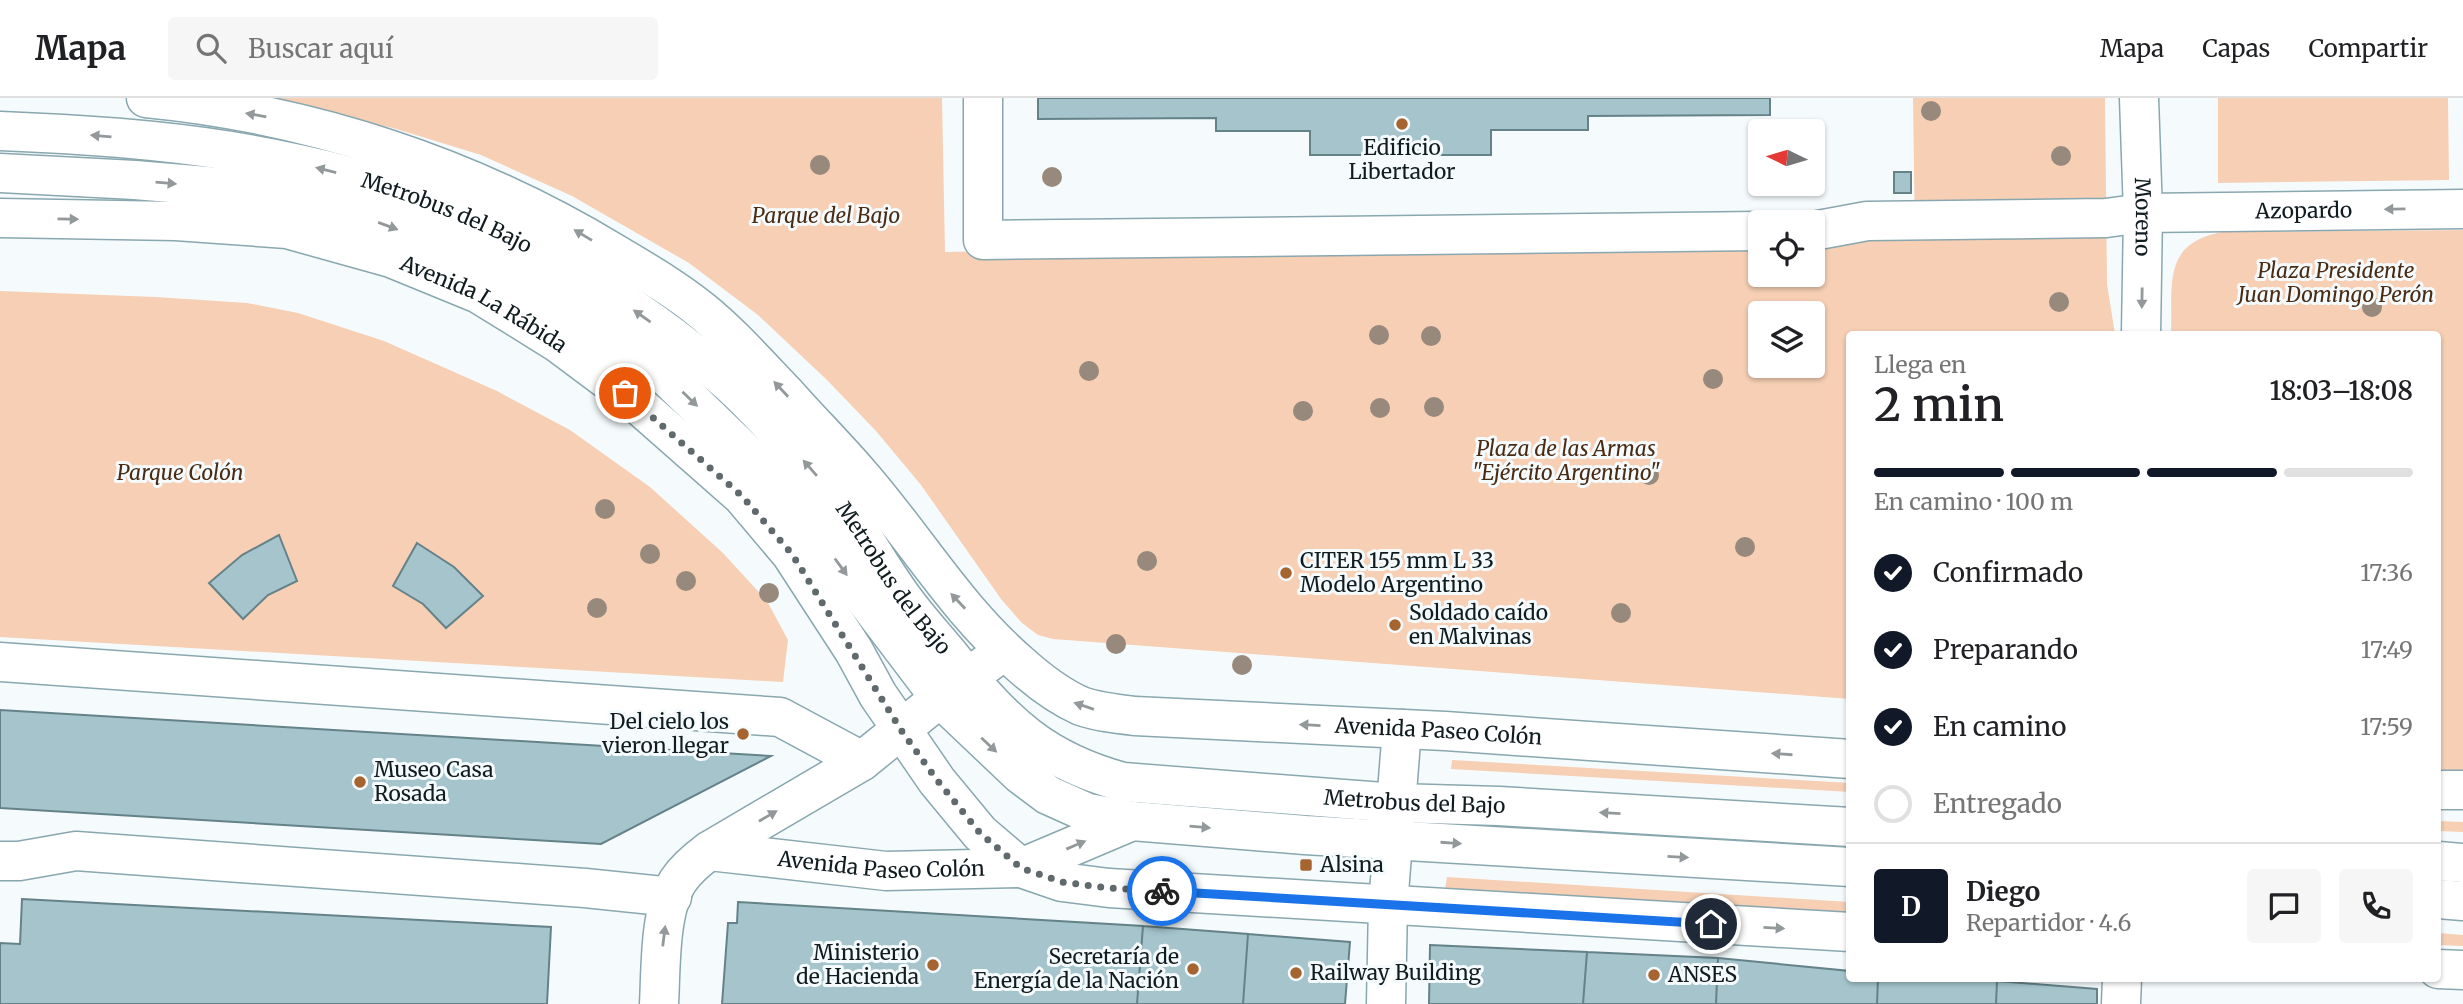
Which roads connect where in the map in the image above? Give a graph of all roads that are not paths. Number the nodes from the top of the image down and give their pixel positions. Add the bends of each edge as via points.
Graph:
1 (146, 98) edge
2 (984, 98) edge
3 (2139, 98) edge
4 (0, 131) edge
5 (0, 173) edge
6 (2463, 208) edge
7 (2143, 213) junction
8 (0, 218) edge
9 (1825, 228) edge
10 (1748, 232) edge
11 (2141, 331) edge
12 (1004, 651) junction
13 (0, 662) edge
14 (954, 688) junction
15 (1402, 729) junction
16 (901, 730) junction
17 (1846, 759) edge
18 (862, 761) junction
19 (2441, 790) edge
20 (2463, 790) edge
21 (1396, 803) junction
22 (1132, 821) junction
23 (1846, 827) edge
24 (1393, 842) junction
25 (709, 850) junction
26 (0, 860) edge
27 (2441, 862) edge
28 (2463, 863) edge
29 (1846, 867) edge
30 (1021, 868) junction
31 (672, 897) junction
32 (2441, 899) edge
33 (2463, 901) edge
34 (1388, 905) junction
35 (1846, 933) edge
36 (2441, 969) edge
37 (2463, 970) edge
38 (2122, 982) edge
39 (659, 1004) edge
40 (1386, 1004) edge
41 (2121, 1004) edge

12 -> 1 main road via 948,589 861,476 733,338 661,281 570,226 456,173 311,125
2 - 10 main road via 983,240
3 - 7 main road, Moreno
14 -> 4 main road, Metrobus del Bajo via 906,603 838,500 784,439 729,383 640,314 525,245 428,202 302,164 98,135
5 -> 14 main road, Metrobus del Bajo via 242,189 331,205 498,270 599,327 669,379 778,484
6 -> 7 main road, Azopardo
7 - 9 main road, Azopardo via 2106,218 1867,222
7 -> 11 main road, Moreno
8 -> 16 main road, Avenida La Rábida via 176,220 286,229 391,258 479,294 558,343 625,393 742,496 792,554
12 - 14 main road
15 -> 12 main road, Avenida Paseo Colón via 1115,714 1060,696
13 - 18 main road via 780,717
14 - 16 main road
14 - 21 main road, Metrobus del Bajo via 1035,743 1093,774 1124,782
14 -> 22 main road, Metrobus del Bajo via 1020,774 1048,795 1088,813
17 -> 15 main road, Avenida Paseo Colón
15 - 21 main road
16 - 18 main road
16 - 30 main road, Avenida La Rábida via 953,802
25 -> 18 main road
19 - 20 main road
23 -> 21 main road, Metrobus del Bajo
21 - 24 main road
22 -> 24 main road, Metrobus del Bajo
30 -> 22 main road, Metrobus del Bajo
24 -> 29 main road, Metrobus del Bajo
24 - 34 main road
25 - 30 main road, Avenida Paseo Colón via 886,871
25 - 31 main road via 678,882
26 - 31 main road via 76,851
27 - 28 main road
30 - 34 main road, Avenida Paseo Colón via 1062,882 1108,888
39 -> 31 main road
32 - 33 main road
34 -> 35 main road, Avenida Paseo Colón
34 - 40 main road
36 - 37 main road
38 - 41 main road

